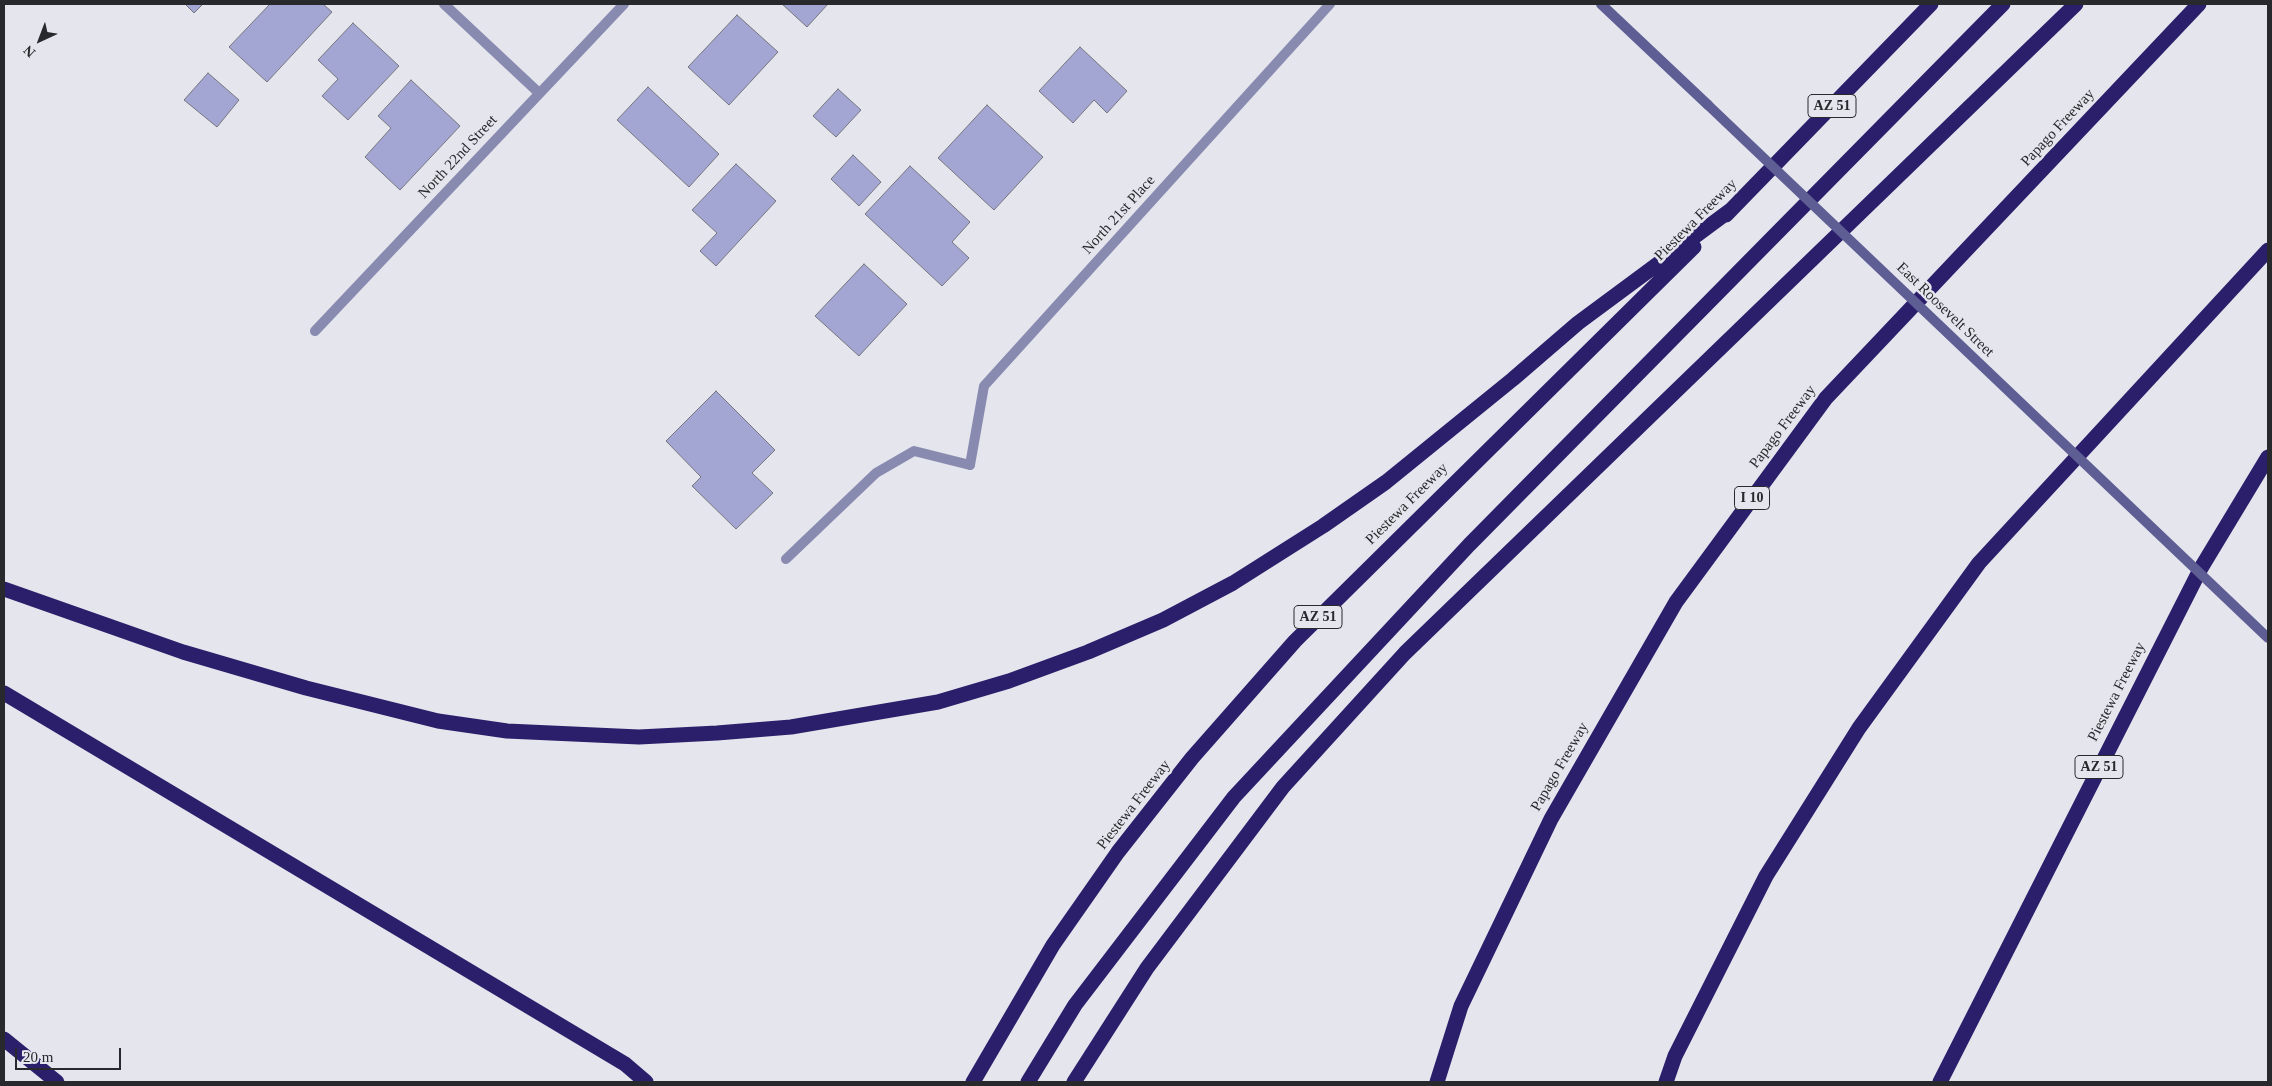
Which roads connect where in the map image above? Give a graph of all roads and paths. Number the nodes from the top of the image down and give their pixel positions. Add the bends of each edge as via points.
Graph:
1 (444, 4) edge
2 (624, 4) edge
3 (1330, 4) edge
4 (1601, 4) edge
5 (1931, 4) edge
6 (2003, 4) edge
7 (2076, 4) edge
8 (2199, 4) edge
9 (539, 93) junction
10 (1732, 209) junction
11 (2268, 250) edge
12 (315, 331) dead end
13 (2268, 457) edge
14 (786, 559) dead end
15 (4, 589) edge
16 (2268, 638) edge
17 (10, 697) edge
18 (4, 1039) edge
19 (57, 1082) edge
20 (646, 1082) edge
21 (973, 1082) edge
22 (1028, 1082) edge
23 (1074, 1082) edge
24 (1437, 1082) edge
25 (1666, 1082) edge
26 (1940, 1082) edge

1 - 9 street
2 - 9 street, North 22nd Street
3 - 14 street, North 21st Place via 984,386 970,465 914,451 876,473
4 - 16 street, East Roosevelt Street, bridge
5 - 10 highway, Piestewa Freeway / AZ 51
6 - 22 highway via 1476,538 1234,797 1075,1005
7 - 23 highway via 1405,653 1283,788 1147,968
8 - 24 highway, Papago Freeway / I 10 via 1826,398 1676,602 1551,819 1461,1006
9 - 12 street, North 22nd Street
10 - 15 highway via 1578,323 1386,482 1233,583 1163,620 1088,652 1010,681 938,702 791,727 717,733 639,737 507,730 438,721 306,688 182,652
10 - 21 highway, Piestewa Freeway / AZ 51 via 1295,641 1198,751 1118,852 1053,945
11 - 25 highway via 1979,564 1859,728 1766,876 1675,1056
13 - 26 highway, Piestewa Freeway / AZ 51 via 2201,568
17 - 20 highway via 625,1064
18 - 19 highway

